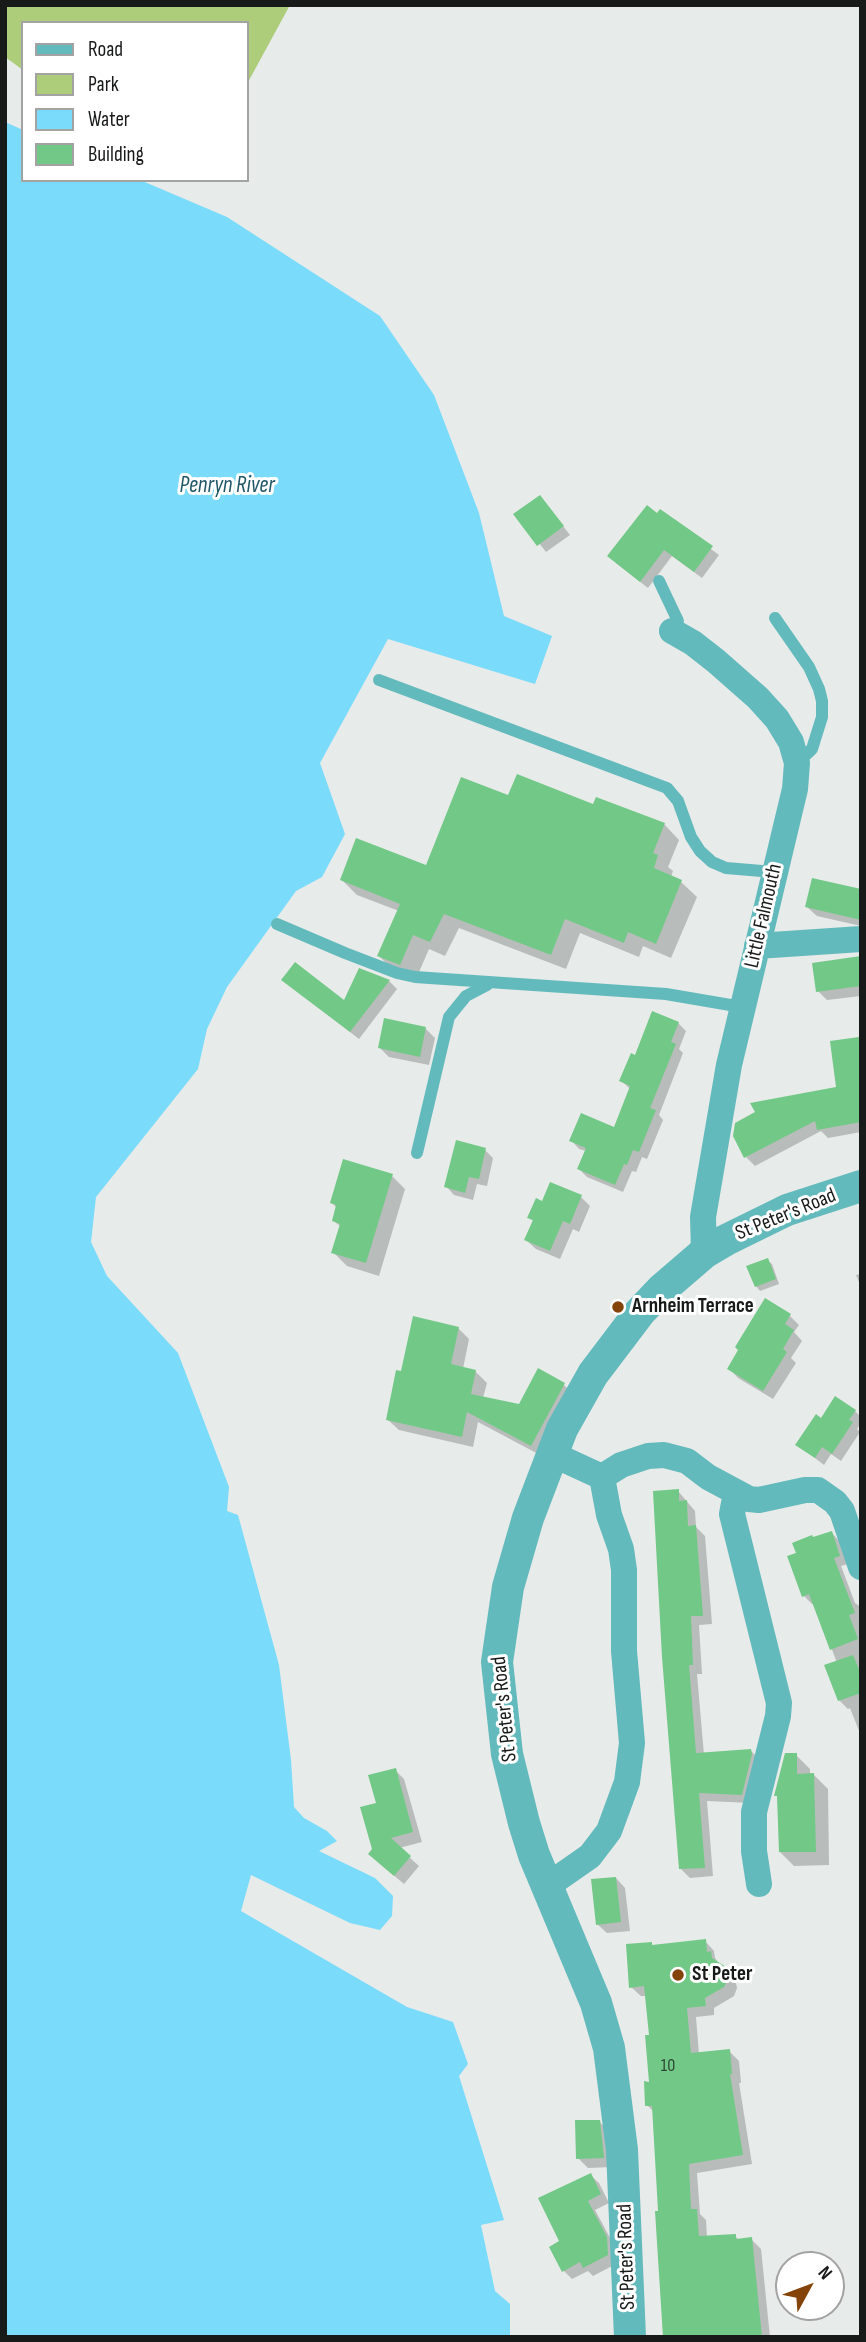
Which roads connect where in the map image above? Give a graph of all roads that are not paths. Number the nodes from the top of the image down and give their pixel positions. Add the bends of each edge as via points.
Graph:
1 (659, 581) dead end
2 (775, 618) dead end
3 (672, 631) joint
4 (379, 680) dead end
5 (797, 763) junction
6 (774, 872) junction
7 (277, 924) dead end
8 (861, 939) edge
9 (757, 946) junction
10 (490, 984) junction
11 (742, 1007) junction
12 (417, 1153) dead end
13 (861, 1186) edge
14 (704, 1253) junction
15 (552, 1454) junction
16 (602, 1477) junction
17 (736, 1493) junction
18 (861, 1567) edge
19 (759, 1884) dead end
20 (547, 1886) junction
21 (630, 2337) edge

1 - 3 lane via 678,621
2 - 5 lane via 809,667 822,701 812,749
3 - 5 street, Little Falmouth via 716,661 768,708 791,742
4 - 6 lane via 667,788 678,801 691,837 712,862 726,868
5 - 6 street, Little Falmouth
6 - 9 street, Little Falmouth
7 - 10 lane via 397,973
8 - 9 street
9 - 11 street, Little Falmouth
10 - 11 lane via 666,994
10 - 12 lane via 466,996 449,1017
11 - 14 street, Little Falmouth via 708,1176
13 - 14 street, St Peter's Road via 787,1210
14 - 15 street, St Peter's Road via 661,1290 616,1342 587,1384
15 - 16 street
15 - 20 street, St Peter's Road via 513,1564 497,1662 515,1789
16 - 17 street via 621,1465 664,1455 687,1461
16 - 20 street via 624,1570 631,1765 600,1845
17 - 18 street via 759,1500 805,1490 827,1495 842,1511
17 - 19 street via 732,1514 779,1703 754,1812
20 - 21 street, St Peter's Road via 596,2003 609,2048 622,2150

